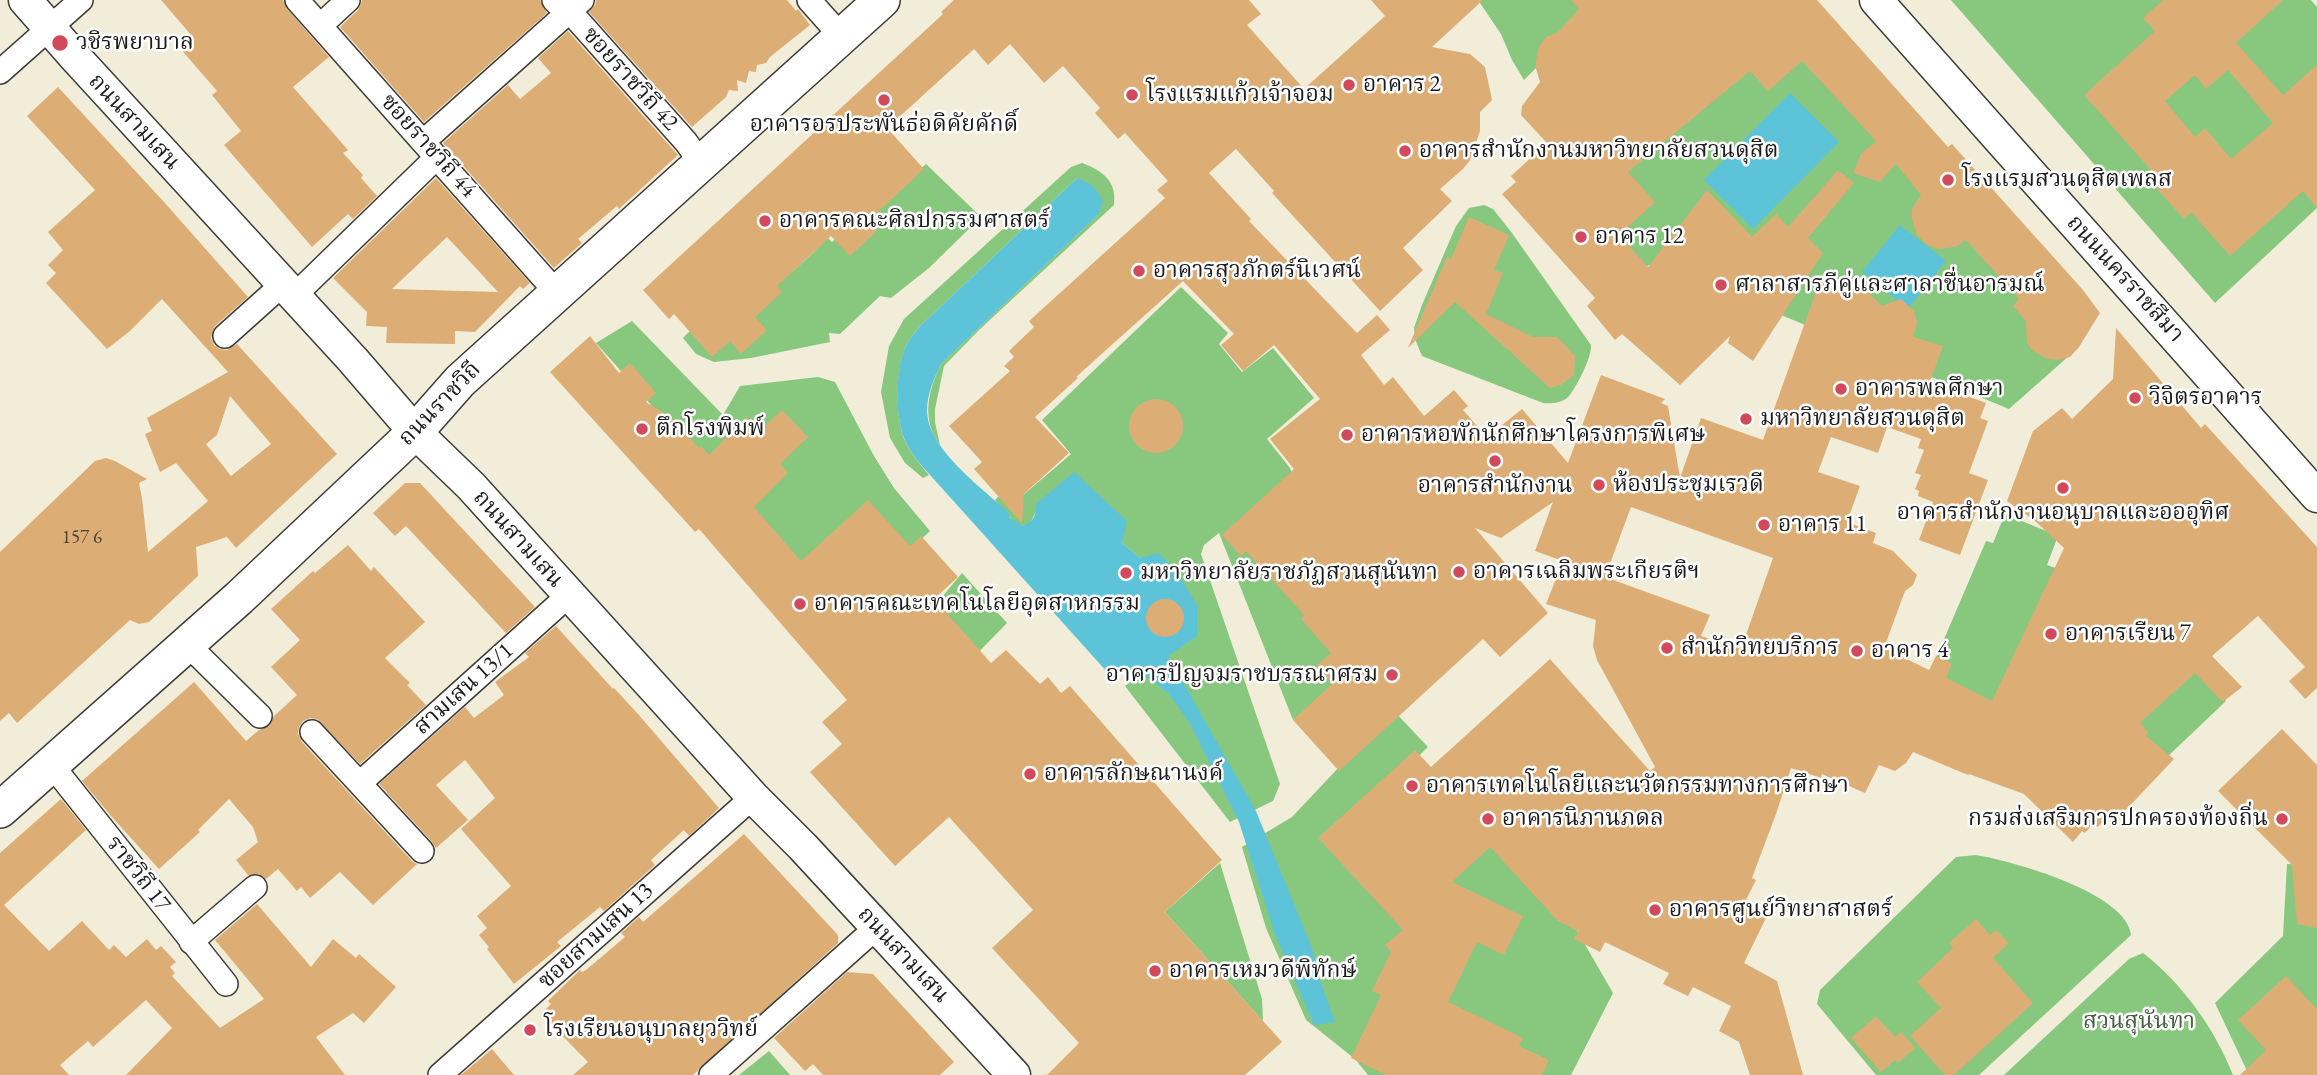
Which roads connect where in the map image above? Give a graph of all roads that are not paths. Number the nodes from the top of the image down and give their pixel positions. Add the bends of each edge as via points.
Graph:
1 (25, 0) edge
2 (81, 0) edge
3 (297, 0) edge
4 (348, 0) edge
5 (809, 0) edge
6 (882, 0) edge
7 (1876, 0) edge
8 (568, 4) edge
9 (320, 26) junction
10 (50, 29) junction
11 (841, 36) junction
12 (0, 72) edge
13 (431, 149) junction
14 (701, 163) junction
15 (288, 290) junction
16 (557, 293) junction
17 (225, 336) dead end
18 (415, 432) junction
19 (2317, 496) edge
20 (569, 595) junction
21 (186, 643) junction
22 (260, 716) dead end
23 (312, 732) dead end
24 (51, 764) junction
25 (360, 783) junction
26 (753, 797) junction
27 (0, 810) edge
28 (422, 852) dead end
29 (256, 887) dead end
30 (877, 927) junction
31 (191, 942) junction
32 (226, 984) dead end
33 (440, 1075) edge
34 (711, 1075) edge
35 (1014, 1075) edge

1 - 10 main road, ถนนสามเสน
2 - 10 street
3 - 9 street, ซอยราชวิถี 44
4 - 9 street
5 - 11 street
6 - 11 main road, ถนนราชวิถี
7 - 19 main road, ถนนนครราชสีมา
8 - 13 street
8 - 14 street, ซอยราชวิถี 42
9 - 13 street, ซอยราชวิถี 44
10 - 12 street
10 - 15 main road, ถนนสามเสน
11 - 14 main road, ถนนราชวิถี
13 - 15 street
13 - 16 street, ซอยราชวิถี 44
14 - 16 main road, ถนนราชวิถี
15 - 17 street
15 - 18 main road, ถนนสามเสน
16 - 18 main road, ถนนราชวิถี via 460,381
18 - 20 main road, ถนนสามเสน via 471,486
18 - 21 main road, ถนนราชวิถี
20 - 25 street, สามเสน 13/1
20 - 26 main road, ถนนสามเสน
21 - 22 street
21 - 24 main road, ถนนราชวิถี
23 - 25 street
24 - 27 main road, ถนนราชวิถี
24 - 31 street, ราชวิถี 17
25 - 28 street
26 - 30 main road, ถนนสามเสน
26 - 33 street, ซอยสามเสน 13
29 - 31 street
30 - 34 street
30 - 35 main road, ถนนสามเสน
31 - 32 street, ราชวิถี 17

